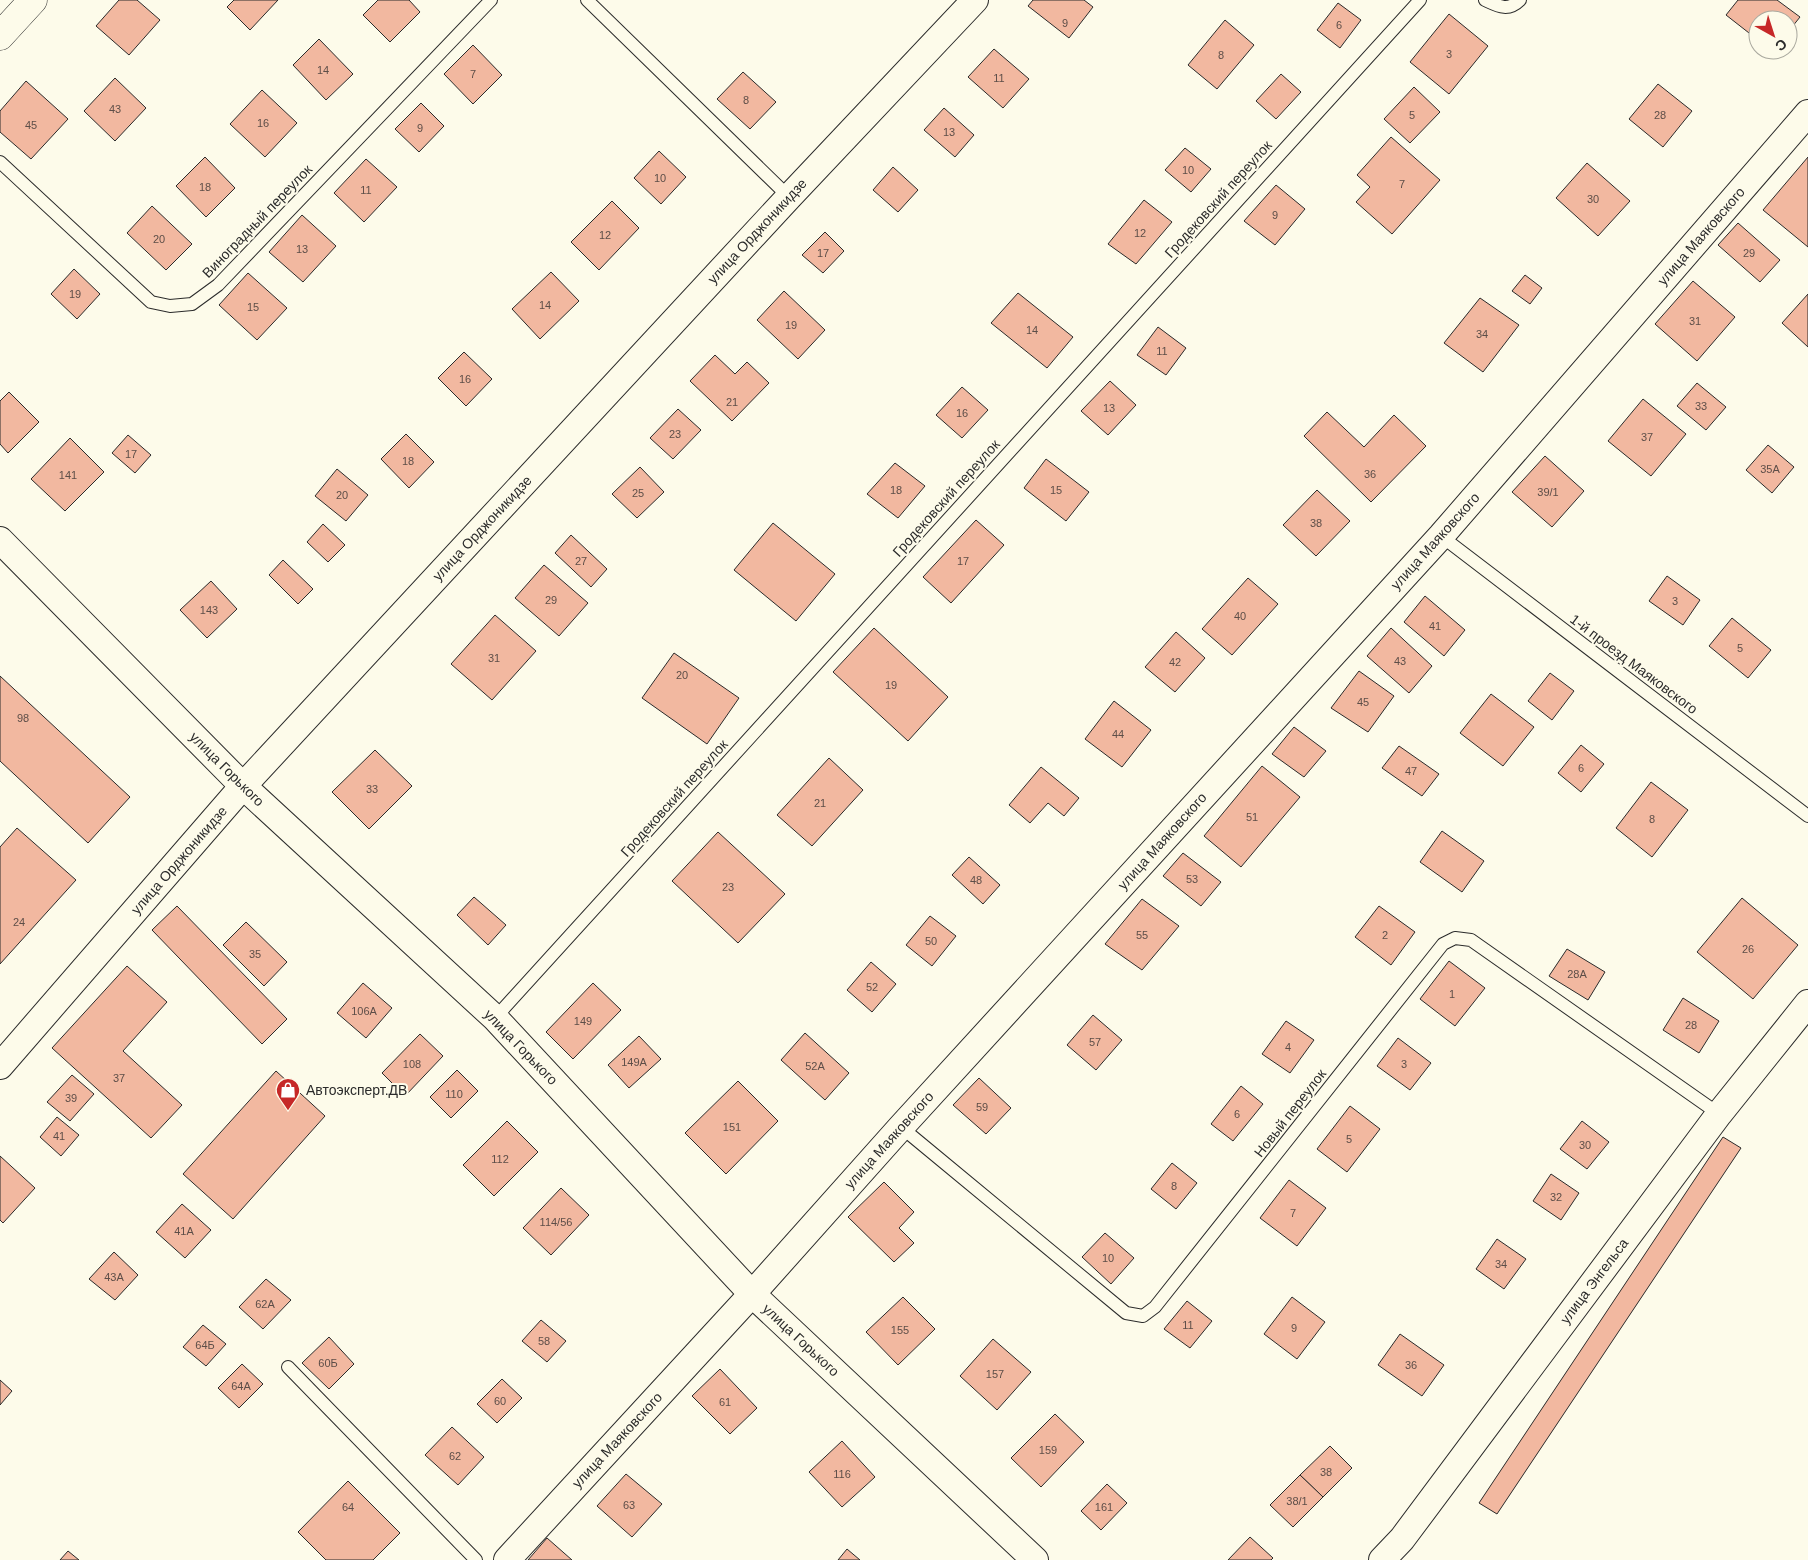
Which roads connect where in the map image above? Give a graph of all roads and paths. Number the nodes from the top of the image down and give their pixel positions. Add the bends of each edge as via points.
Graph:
1 (33, 0) edge
2 (492, 0) edge
3 (587, 0) edge
4 (975, 0) edge
5 (1420, 0) edge
6 (1485, 0) edge
7 (1520, 0) edge
8 (0, 36) edge
9 (1808, 113) edge
10 (0, 162) edge
11 (789, 197) junction
12 (1441, 536) junction
13 (0, 540) edge
14 (243, 786) junction
15 (1808, 816) edge
16 (1808, 1003) edge
17 (495, 1018) junction
18 (0, 1066) edge
19 (1719, 1114) junction
20 (901, 1126) junction
21 (752, 1294) junction
22 (288, 1367) dead end
23 (476, 1560) edge
24 (507, 1560) edge
25 (1035, 1560) edge
26 (1382, 1560) edge

1 - 8 highway
2 - 10 lane, Виноградный переулок via 218,285 192,304 170,306 151,302
3 - 11 lane
4 - 11 street, улица Орджоникидзе
5 - 17 lane, Гродековский переулок
6 - 7 lane via 1503,8 1511,7
9 - 12 street, улица Маяковского
11 - 14 street, улица Орджоникидзе
12 - 15 lane, 1-й проезд Маяковского
12 - 20 street, улица Маяковского
13 - 14 street, улица Горького
14 - 17 street, улица Горького
14 - 18 street, улица Орджоникидзе
16 - 19 street, улица Энгельса
17 - 21 street, улица Горького
19 - 20 lane, Новый переулок via 1471,940 1455,938 1443,944 1155,1307 1143,1316 1126,1312
19 - 26 street, улица Энгельса via 1402,1540
20 - 21 street, улица Маяковского
21 - 24 street, улица Маяковского
21 - 25 street, улица Горького
22 - 23 lane

